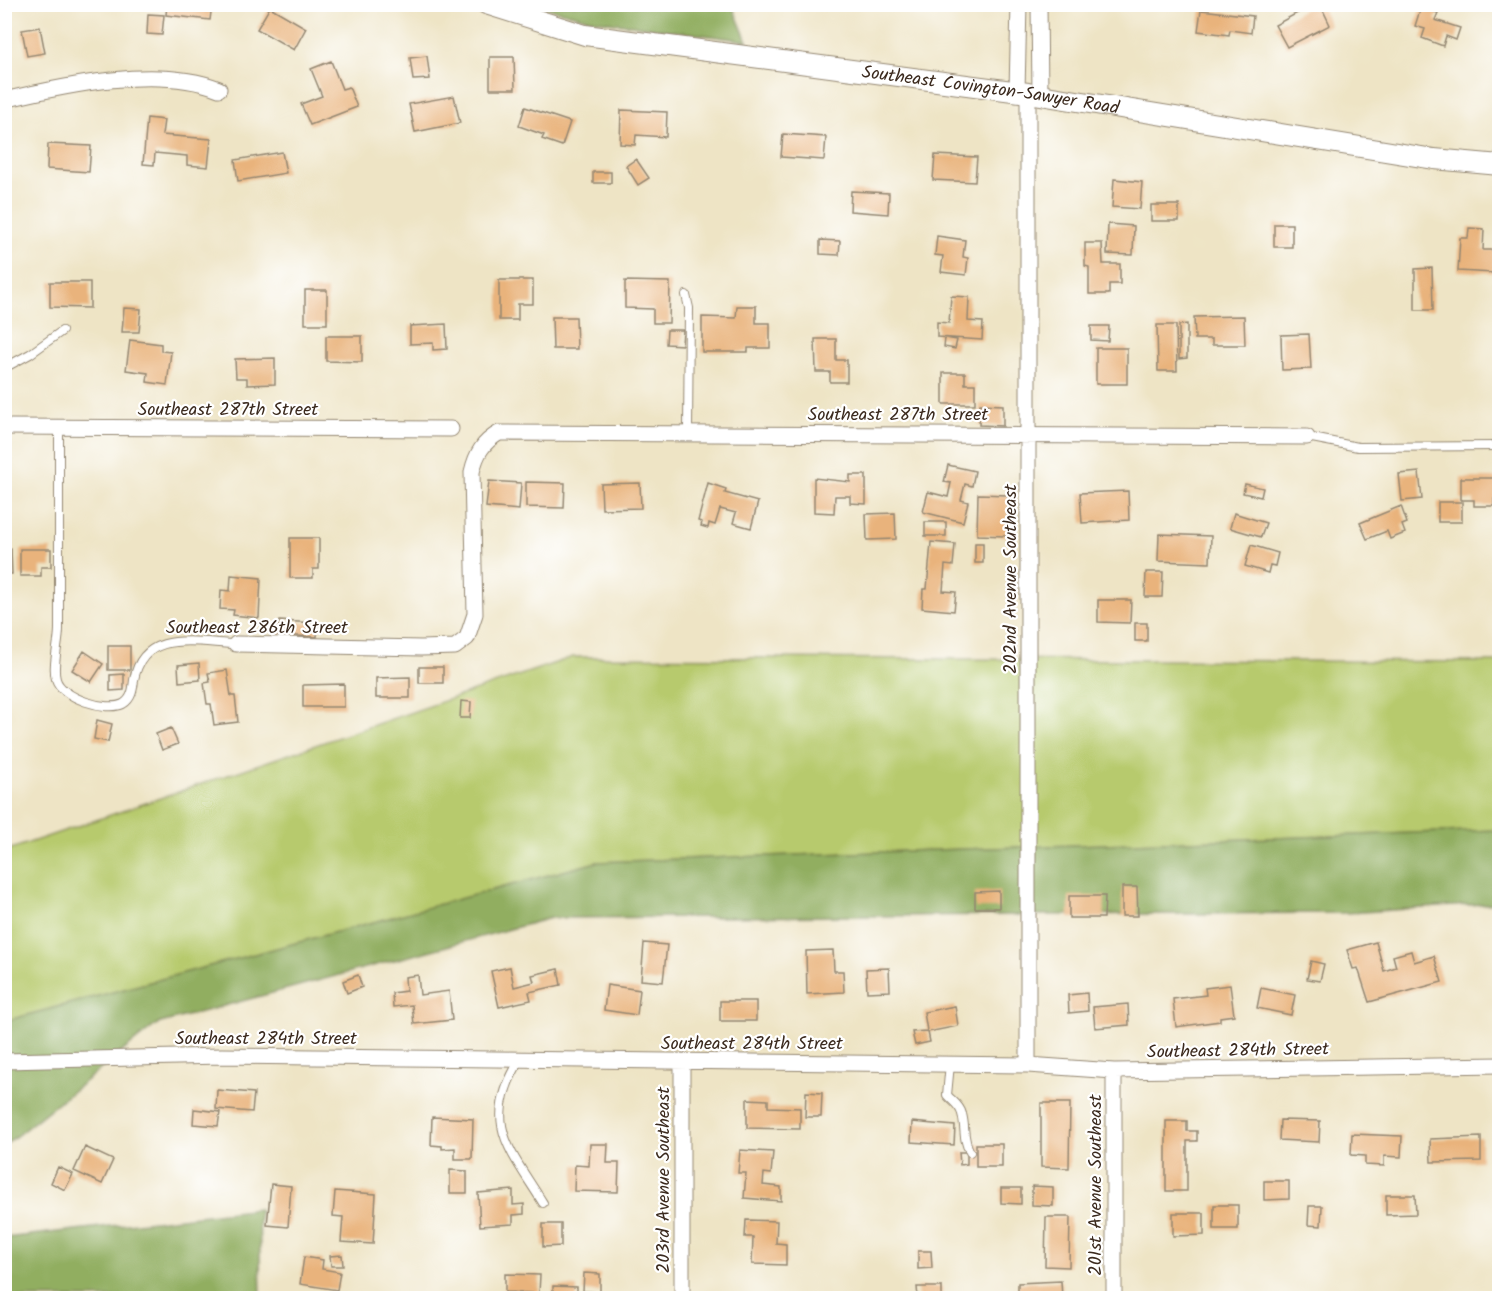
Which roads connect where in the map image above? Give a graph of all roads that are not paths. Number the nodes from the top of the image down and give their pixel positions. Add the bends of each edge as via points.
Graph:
1 (486, 4) edge
2 (1019, 4) edge
3 (1039, 4) edge
4 (219, 90) dead end
5 (1028, 93) junction
6 (4, 100) edge
7 (1500, 165) edge
8 (686, 295) dead end
9 (62, 331) dead end
10 (4, 368) edge
11 (4, 427) edge
12 (59, 428) junction
13 (452, 429) dead end
14 (688, 432) junction
15 (1029, 434) junction
16 (1307, 438) joint
17 (1500, 446) edge
18 (467, 638) joint
19 (236, 644) joint
20 (520, 1060) junction
21 (4, 1061) edge
22 (682, 1062) junction
23 (950, 1064) junction
24 (1028, 1065) junction
25 (1500, 1065) edge
26 (1114, 1071) junction
27 (970, 1152) dead end
28 (543, 1203) dead end
29 (682, 1299) edge
30 (1114, 1299) edge

1 - 5 street, Southeast Covington-Sawyer Road via 585,35
2 - 5 street, 202nd Avenue Southeast
3 - 5 street, 202nd Avenue Southeast
4 - 6 street via 179,78 78,85
5 - 7 street, Southeast Covington-Sawyer Road via 1434,159
5 - 15 street, 202nd Avenue Southeast
8 - 14 lane
9 - 10 lane
11 - 12 street, Southeast 287th Street
12 - 13 street, Southeast 287th Street
12 - 19 lane, Southeast 286th Street via 59,638 55,679 60,688 98,707 121,705 132,693 136,670 146,651 163,643
14 - 15 street, Southeast 287th Street
14 - 18 street, Southeast 287th Street via 512,431 490,438 475,457 472,472 475,614
15 - 16 street, Southeast 287th Street
15 - 24 street, 202nd Avenue Southeast
16 - 17 lane via 1358,447
18 - 19 street, Southeast 286th Street via 455,646 421,648
20 - 21 street, Southeast 284th Street via 222,1056
20 - 22 street, Southeast 284th Street
20 - 28 lane via 507,1081 499,1115 508,1146
22 - 23 street, Southeast 284th Street
22 - 29 street, 203rd Avenue Southeast
23 - 24 street, Southeast 284th Street
23 - 27 lane via 947,1095 963,1114 964,1141
24 - 26 street, Southeast 284th Street
25 - 26 street, Southeast 284th Street
26 - 30 street, 201st Avenue Southeast

